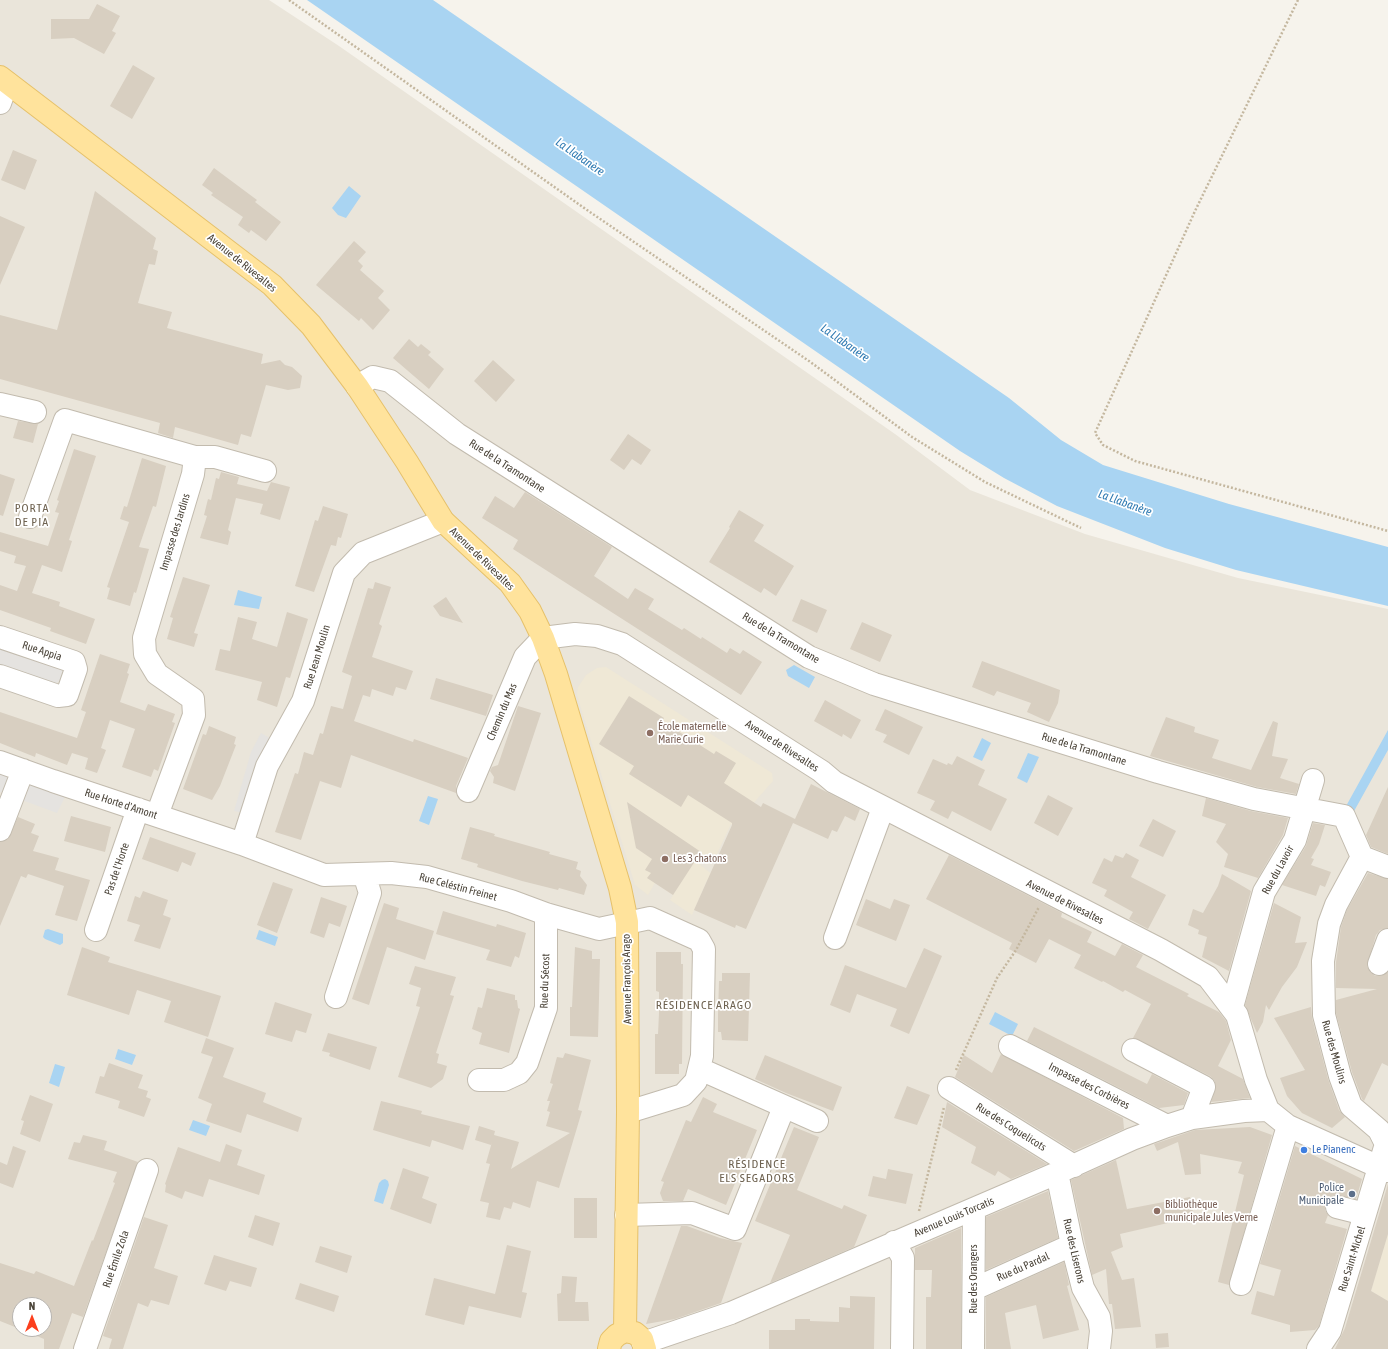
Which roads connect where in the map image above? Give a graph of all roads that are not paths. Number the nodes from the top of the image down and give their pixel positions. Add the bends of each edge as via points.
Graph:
1 (2, 88) edge
2 (357, 386) junction
3 (0, 404) edge
4 (34, 412) dead end
5 (195, 457) junction
6 (265, 471) dead end
7 (30, 517) dead end
8 (443, 521) junction
9 (0, 637) edge
10 (543, 638) junction
11 (0, 676) edge
12 (0, 762) edge
13 (22, 770) junction
14 (1313, 780) dead end
15 (468, 791) dead end
16 (1305, 807) junction
17 (883, 808) junction
18 (148, 812) junction
19 (0, 830) edge
20 (242, 844) junction
21 (1362, 858) junction
22 (1388, 867) edge
23 (364, 874) junction
24 (546, 914) junction
25 (627, 922) junction
26 (96, 930) dead end
27 (835, 938) dead end
28 (1388, 942) edge
29 (1379, 964) dead end
30 (336, 997) dead end
31 (1234, 1011) junction
32 (1010, 1046) dead end
33 (1133, 1050) dead end
34 (700, 1069) junction
35 (480, 1080) dead end
36 (949, 1088) road end
37 (784, 1107) junction
38 (1268, 1110) junction
39 (628, 1112) junction
40 (1192, 1118) junction
41 (817, 1122) dead end
42 (1167, 1126) junction
43 (1288, 1126) junction
44 (1384, 1169) edge
45 (147, 1170) dead end
46 (1066, 1170) junction
47 (1337, 1207) dead end
48 (974, 1209) junction
49 (1365, 1214) junction
50 (626, 1215) junction
51 (904, 1238) junction
52 (1072, 1246) junction
53 (1242, 1284) dead end
54 (974, 1289) junction
55 (638, 1341) edge
56 (85, 1349) edge
57 (609, 1349) edge
58 (902, 1349) edge
59 (973, 1349) edge
60 (1099, 1349) edge
61 (1318, 1349) edge

1 - 2 main road, Avenue de Rivesaltes via 272,285 311,325
2 - 8 main road, Avenue de Rivesaltes
2 - 16 street, Rue de la Tramontane via 373,377 390,381 457,434 809,657 874,684 1150,770 1254,799
3 - 4 street
5 - 6 street via 215,457
5 - 7 street via 65,420
5 - 18 street, Impasse des Jardins via 193,474 144,638 145,654 158,674 193,700 194,715
8 - 10 main road, Avenue de Rivesaltes via 510,583 530,611
8 - 20 street, Rue Jean Moulin via 363,553 344,573 303,701 267,766
9 - 11 street, Rue Appia via 74,662 76,669 67,696 58,696
10 - 15 street, Chemin du Mas via 525,657
10 - 17 street, Avenue de Rivesaltes via 575,634 596,636 622,644 821,771 834,782
10 - 25 main road, Avenue François Arago via 620,888
12 - 13 street, Rue Horte d'Amont
13 - 18 street, Rue Horte d'Amont
13 - 19 street
14 - 16 street, Rue du Lavoir
16 - 21 street, Rue de la Tramontane via 1344,816
16 - 31 street, Rue du Lavoir via 1295,840 1264,892
17 - 27 street
17 - 31 street, Avenue de Rivesaltes via 1161,950 1208,977
18 - 20 street, Rue Horte d'Amont
18 - 26 street, Pas de l'Horte
20 - 23 street, Rue Celéstin Freinet via 324,875
21 - 22 street
21 - 44 street, Rue des Moulins via 1336,906 1330,924 1323,961 1324,1016 1351,1106 1379,1130 1386,1144
23 - 24 street, Rue Celéstin Freinet via 391,873 427,877 511,901
23 - 30 street via 370,893
24 - 25 street, Rue Celéstin Freinet via 599,929
24 - 35 street, Rue du Sécost via 546,1008 528,1064 520,1073 504,1080
25 - 34 street, Rue Celéstin Freinet via 650,918 699,940 704,949
25 - 39 main road, Avenue François Arago
28 - 29 street
31 - 38 street
32 - 42 street, Impasse des Corbières
33 - 40 street via 1204,1087
34 - 37 street
34 - 39 street via 696,1081 683,1095
36 - 46 street, Rue des Coquelicots
37 - 41 street
37 - 50 street via 736,1229 692,1214
38 - 40 street, Avenue Louis Torcatis
38 - 43 street
39 - 50 main road, Avenue François Arago
40 - 42 street, Avenue Louis Torcatis
42 - 46 street, Avenue Louis Torcatis
43 - 44 street
43 - 53 street
44 - 49 street, Rue Saint-Michel
45 - 56 street, Rue Émile Zola
46 - 48 street, Avenue Louis Torcatis
46 - 52 street, Rue des Liserons
47 - 49 street
48 - 51 street, Avenue Louis Torcatis
48 - 54 street, Rue des Orangers
49 - 61 street, Rue Saint-Michel via 1330,1331
50 - 55 main road, Avenue François Arago
51 - 55 street, Avenue Louis Torcatis via 731,1313
51 - 58 street
52 - 54 street, Rue du Pardal
52 - 60 street, Rue des Liserons via 1083,1288 1099,1317 1102,1331
54 - 59 street, Rue des Orangers
55 - 57 main road via 616,1335

